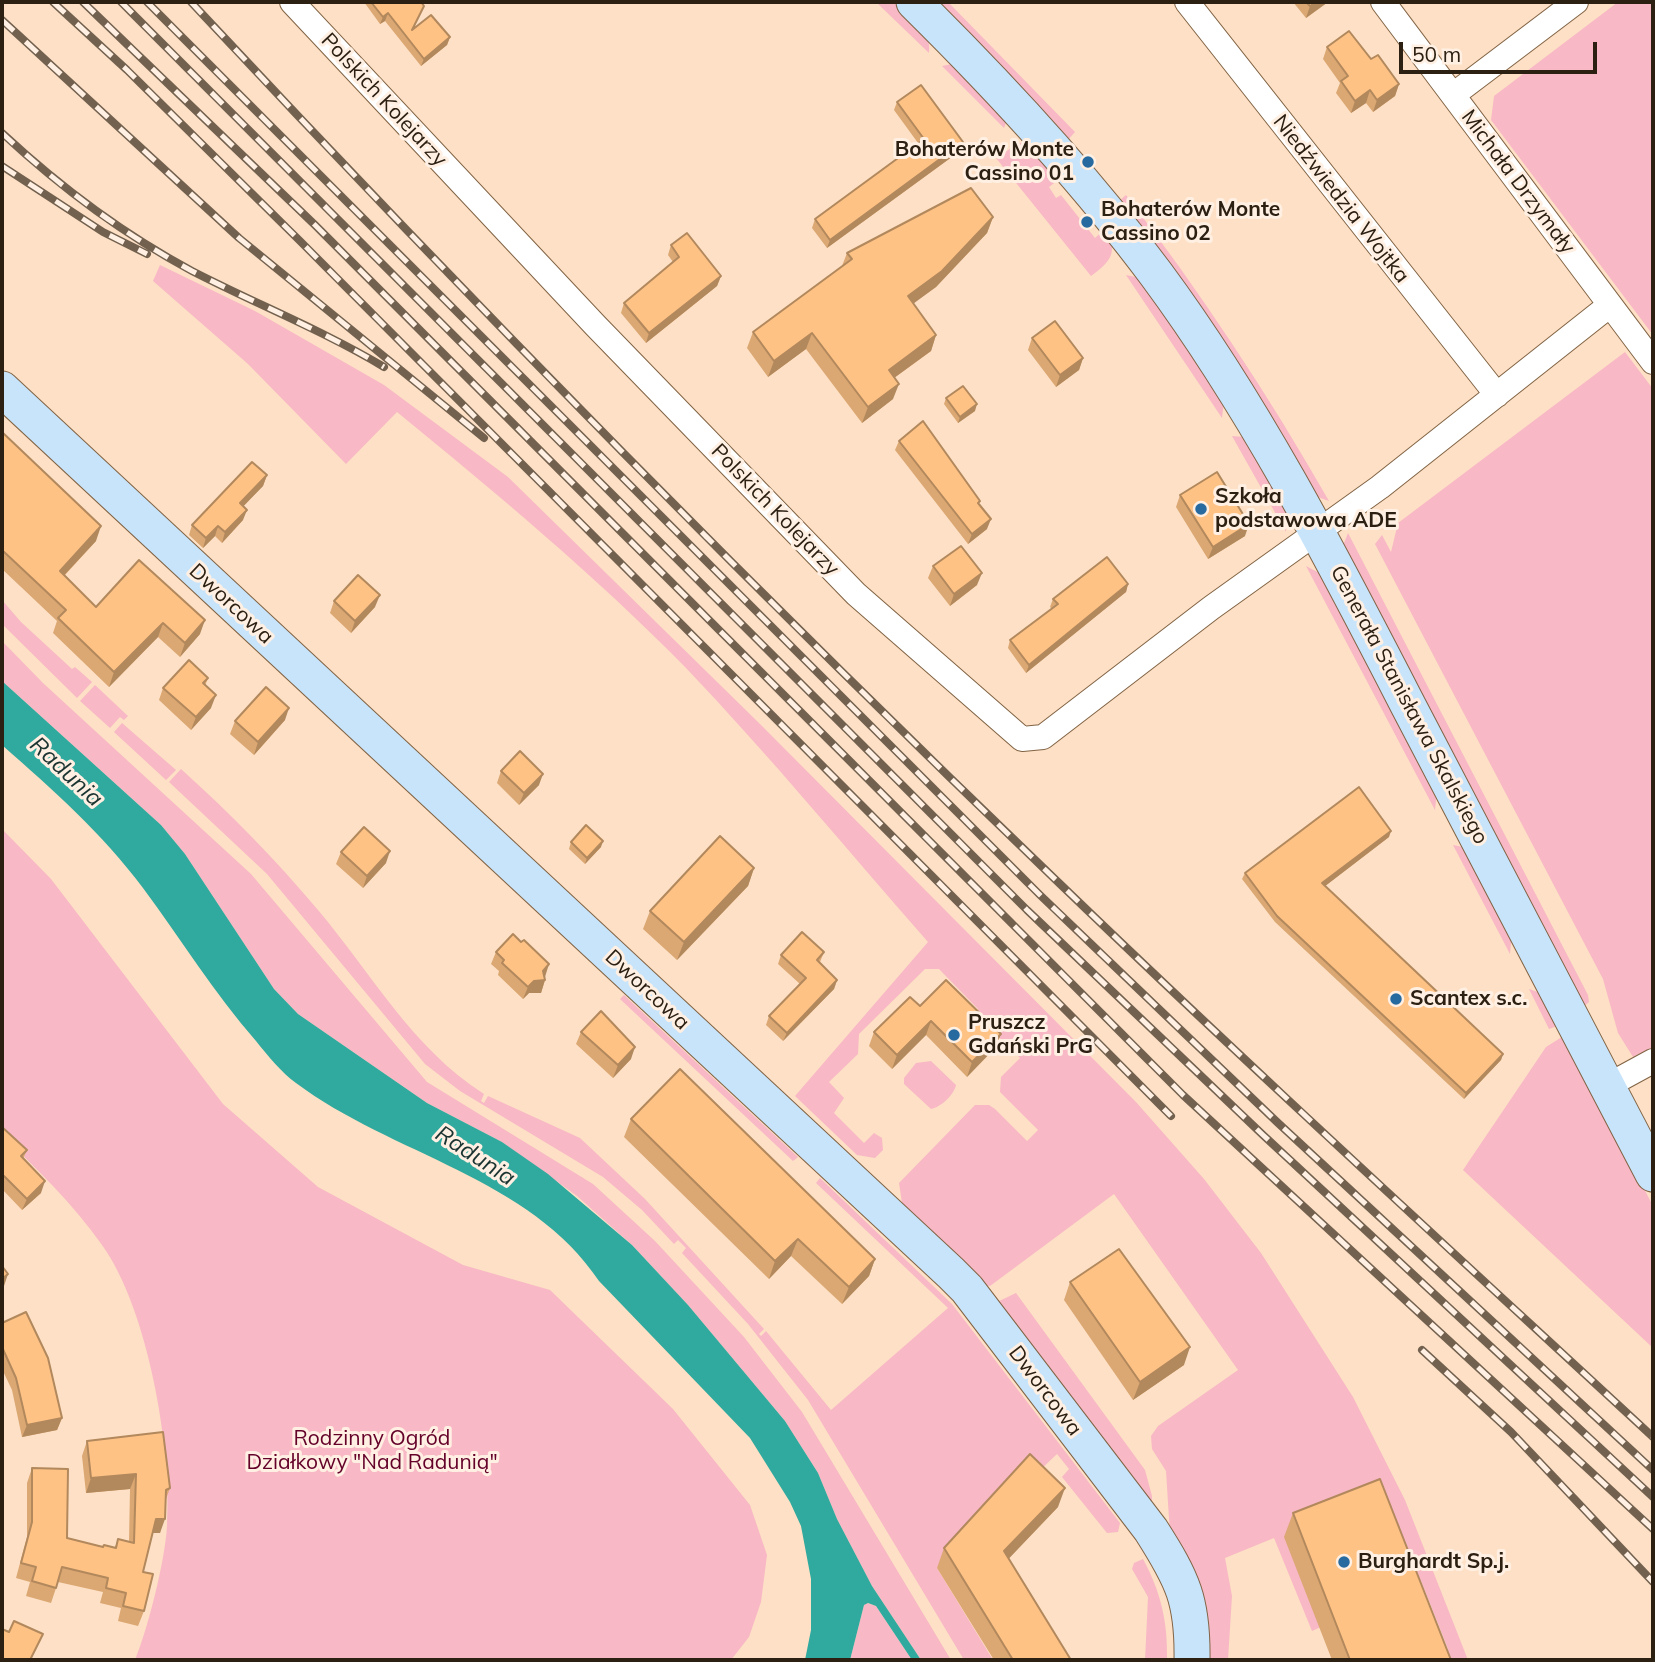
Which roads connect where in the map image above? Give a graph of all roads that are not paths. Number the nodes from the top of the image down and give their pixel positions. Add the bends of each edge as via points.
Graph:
1 (292, 2) edge
2 (914, 2) edge
3 (1187, 2) edge
4 (1383, 2) edge
5 (1576, 2) edge
6 (1453, 95) junction
7 (1610, 305) junction
8 (1653, 362) edge
9 (2, 389) edge
10 (1497, 395) junction
11 (1318, 531) junction
12 (1653, 1061) edge
13 (1607, 1086) junction
14 (1653, 1174) edge
15 (1192, 1660) edge

1 - 11 street, Polskich Kolejarzy via 856,594 1022,739 1043,737
2 - 11 street, Generała Stanisława Skalskiego via 1029,121 1156,275 1248,412
3 - 10 street, Niedźwiedzia Wojtka
4 - 6 street, Michała Drzymały
5 - 6 street
6 - 7 street, Michała Drzymały
7 - 8 street, Michała Drzymały
7 - 10 street, Polskich Kolejarzy
9 - 15 street, Dworcowa via 967,1289 1152,1530 1188,1600
10 - 11 street, Polskich Kolejarzy
11 - 13 street, Generała Stanisława Skalskiego
12 - 13 street
13 - 14 street, Generała Stanisława Skalskiego

